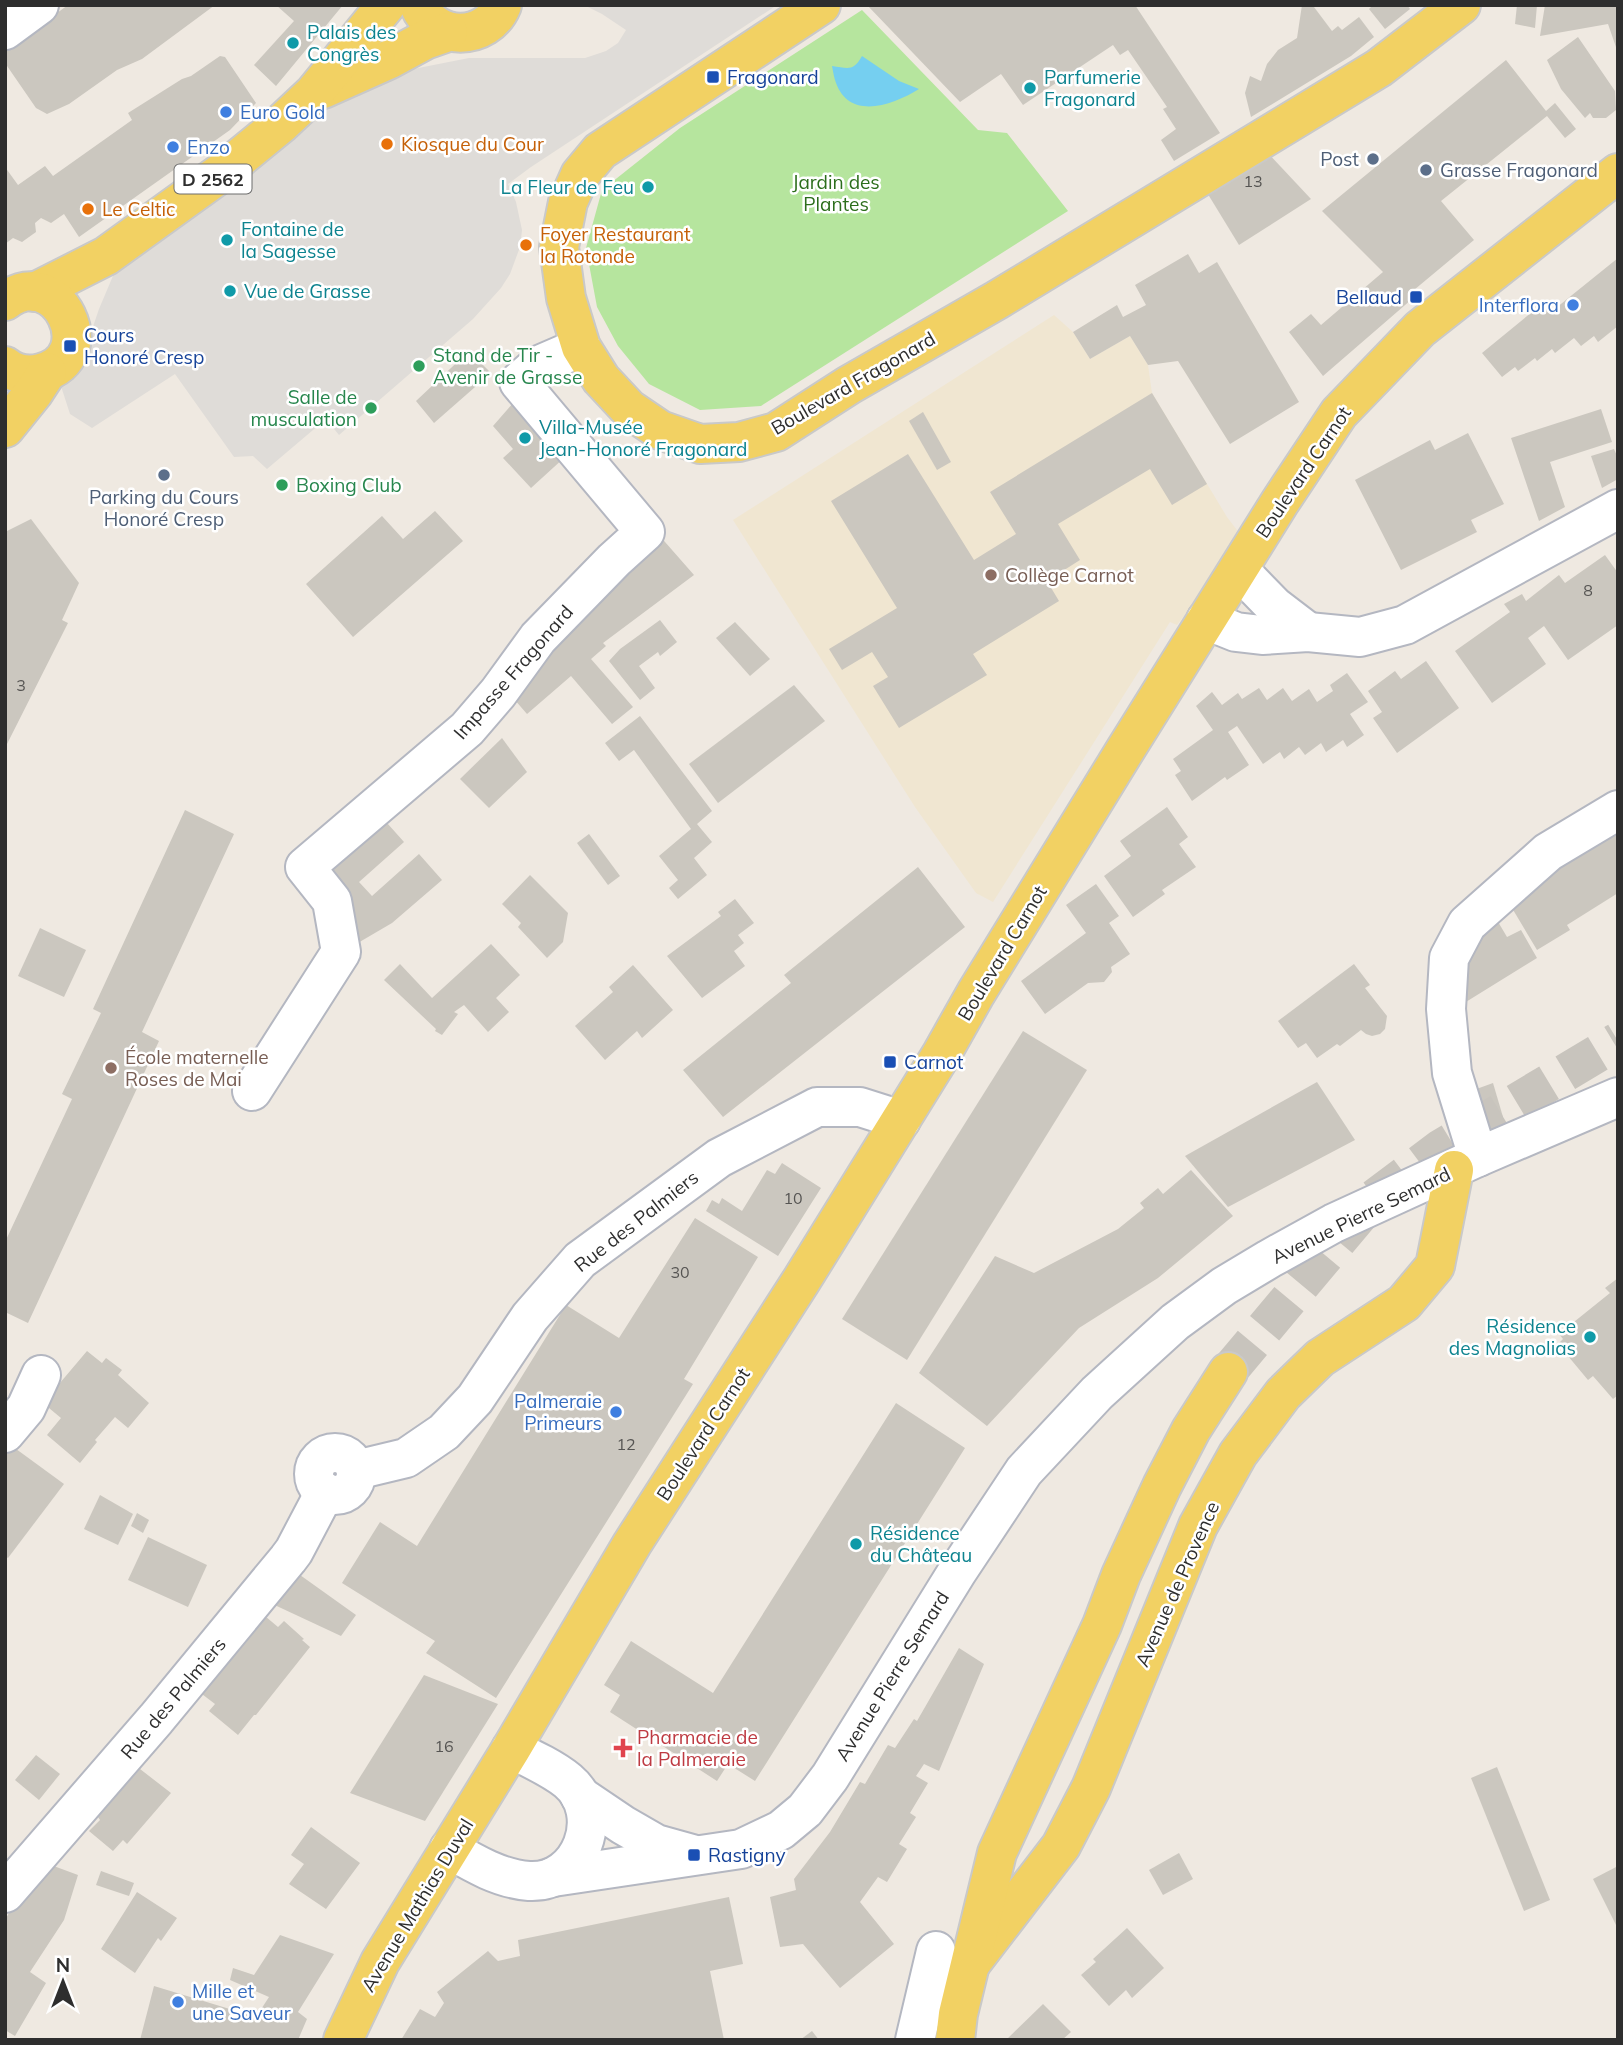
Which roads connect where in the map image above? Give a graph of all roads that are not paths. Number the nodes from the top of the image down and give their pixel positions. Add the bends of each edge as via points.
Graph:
1 (39, 5) edge
2 (386, 5) edge
3 (419, 5) edge
4 (502, 5) edge
5 (821, 5) edge
6 (1461, 5) edge
7 (5, 30) edge
8 (448, 32) junction
9 (314, 93) junction
10 (1618, 173) edge
11 (106, 256) junction
12 (20, 296) edge
13 (71, 325) junction
14 (581, 347) junction
15 (5, 366) edge
16 (47, 372) junction
17 (5, 429) edge
18 (1618, 509) edge
19 (1239, 570) junction
20 (1206, 620) junction
21 (1308, 632) junction
22 (1618, 810) edge
23 (252, 1091) dead end
24 (1618, 1097) edge
25 (901, 1120) junction
26 (1466, 1163) junction
27 (1228, 1372) tunnel mouth
28 (41, 1375) dead end
29 (5, 1433) edge
30 (1102, 1625) junction
31 (511, 1749) junction
32 (580, 1796) junction
33 (474, 1808) joint
34 (449, 1849) junction
35 (694, 1854) junction
36 (1044, 1868) junction
37 (553, 1877) junction
38 (5, 1893) edge
39 (936, 1951) dead end
40 (972, 1962) junction
41 (343, 2040) edge
42 (915, 2040) edge
43 (955, 2040) edge

1 - 7 street
2 - 9 main road, D 2562
3 - 8 main road via 433,25
4 - 8 main road via 491,22 478,30
5 - 14 main road, Boulevard Fragonard via 600,151 580,175 568,202 559,247 566,298
6 - 14 main road, Boulevard Fragonard via 1379,68 776,432 739,442 700,443 660,430 629,409 601,379
8 - 9 main road, D 2562
9 - 11 main road, D 2562 via 222,173
10 - 19 main road, Boulevard Carnot via 1391,357 1339,413
11 - 12 main road, D 2562
11 - 13 main road, D 2562
12 - 13 main road via 48,296 66,313
13 - 16 main road via 66,354
14 - 23 street, Impasse Fragonard via 537,366 519,382 645,532 538,638 467,729 305,867 332,901 341,952
15 - 16 main road via 22,374
16 - 17 main road
18 - 21 street via 1405,625 1360,637
19 - 20 main road, Boulevard Carnot
19 - 21 street
20 - 21 street via 1236,632
20 - 25 main road, Boulevard Carnot
22 - 26 street via 1548,852 1467,924 1449,958 1446,1009
24 - 26 street, Avenue Pierre Semard
25 - 31 main road, Boulevard Carnot via 632,1544
25 - 38 street, Rue des Palmiers via 860,1107 817,1107 719,1158 580,1260 530,1317 474,1399 444,1432 406,1458 356,1470 355,1481 346,1492 325,1492 294,1552
26 - 35 street, Avenue Pierre Semard via 1334,1223 1224,1286 1175,1322 1097,1393 1024,1471 806,1810 781,1830 741,1849
26 - 36 main road, Avenue de Provence via 1435,1265 1404,1303 1320,1358 1283,1394 1238,1454 1198,1526 1091,1788 1061,1846
27 - 30 main road, Avenue de Provence via 1162,1486
28 - 29 street via 26,1408
30 - 36 main road via 1069,1741 1029,1834 1029,1848
30 - 40 main road, Avenue de Provence via 997,1853
31 - 32 street via 568,1781
31 - 33 main road, Boulevard Carnot
32 - 35 street, Avenue Pierre Semard via 656,1844
32 - 37 street via 587,1817 581,1852
33 - 34 main road, Avenue Mathias Duval
34 - 37 street via 511,1877 530,1881
34 - 41 main road, Avenue Mathias Duval via 380,1962
35 - 37 street, Avenue Pierre Semard
36 - 40 main road, Avenue de Provence
39 - 42 street
40 - 43 main road, Avenue de Provence

